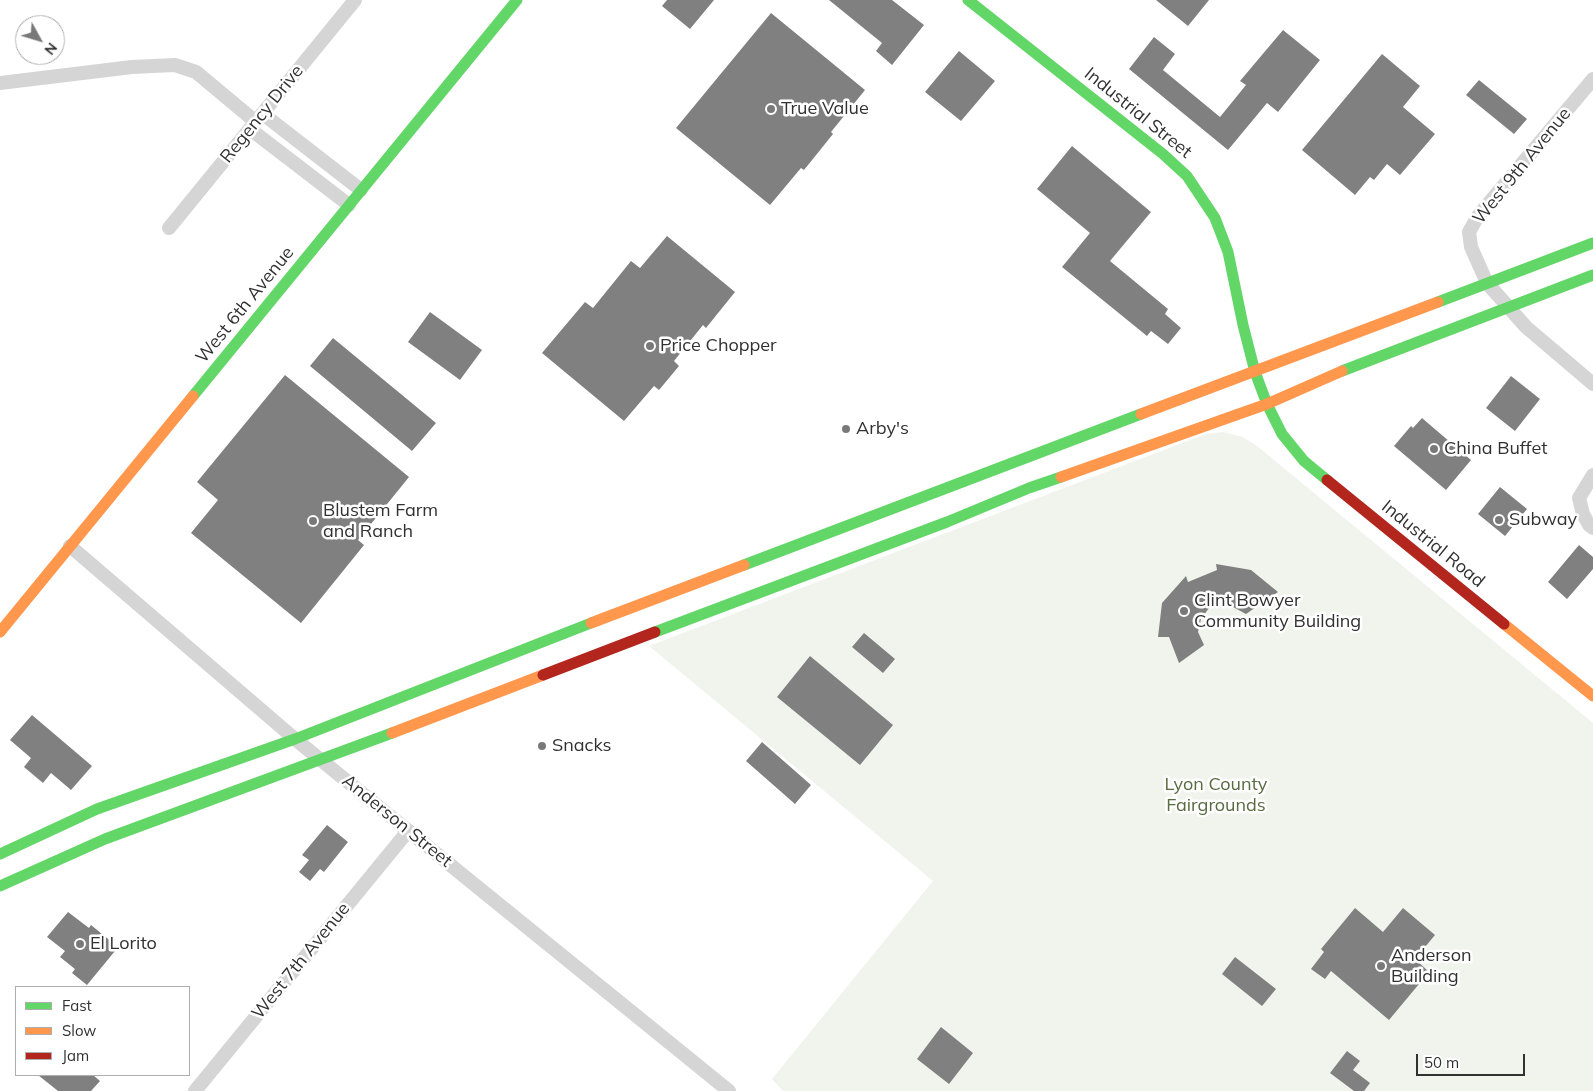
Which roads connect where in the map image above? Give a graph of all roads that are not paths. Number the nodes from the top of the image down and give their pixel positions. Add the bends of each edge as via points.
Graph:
1 (354, 0) edge
2 (517, 0) edge
3 (968, 0) edge
4 (1593, 79) edge
5 (0, 84) edge
6 (256, 121) junction
7 (361, 190) junction
8 (349, 205) junction
9 (170, 228) dead end
10 (1593, 243) edge
11 (1593, 275) edge
12 (1487, 283) junction
13 (1508, 307) junction
14 (1254, 372) junction
15 (1593, 384) edge
16 (1267, 404) junction
17 (1593, 475) edge
18 (1593, 528) edge
19 (70, 546) junction
20 (0, 632) edge
21 (1593, 696) edge
22 (296, 739) junction
23 (322, 760) junction
24 (408, 831) junction
25 (0, 854) edge
26 (0, 886) edge
27 (195, 1091) edge
28 (728, 1091) edge

1 - 6 street, Regency Drive
2 - 7 main road, West 6th Avenue
3 - 14 main road, Industrial Street via 1187,176 1214,218 1228,252
4 - 12 street, West 9th Avenue via 1478,216 1469,232 1471,247
5 - 6 street via 132,67 175,65 196,72
6 - 7 street
6 - 8 street
6 - 9 street, Regency Drive
7 - 8 main road, West 6th Avenue
8 - 19 main road, West 6th Avenue
10 - 12 main road
11 - 13 main road
12 - 13 street, West 9th Avenue
12 - 14 main road
13 - 15 street, West 9th Avenue via 1526,327
13 - 16 main road via 1350,367
14 - 16 main road, Industrial Street
14 - 22 main road via 530,646
16 - 21 main road, Industrial Road via 1282,434 1304,462
16 - 23 main road via 1029,488
17 - 18 street via 1579,498 1583,514
19 - 20 main road, West 6th Avenue
19 - 22 street, Anderson Street
22 - 23 street, Anderson Street
22 - 25 main road via 98,809
23 - 24 street, Anderson Street
23 - 26 main road via 105,840
24 - 27 street, West 7th Avenue
24 - 28 street, Anderson Street

